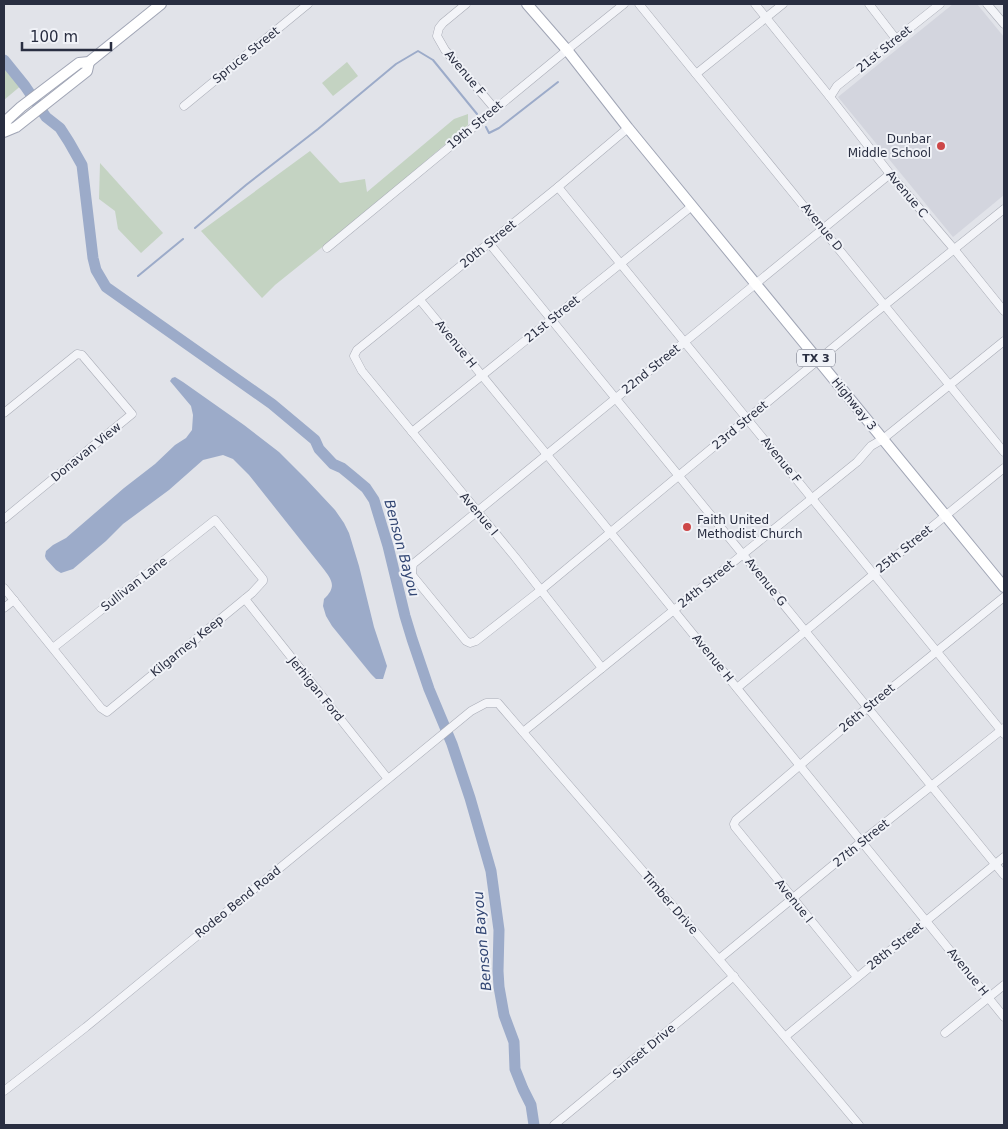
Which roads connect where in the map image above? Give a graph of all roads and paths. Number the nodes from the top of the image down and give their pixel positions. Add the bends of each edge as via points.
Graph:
1 (161, 4) edge
2 (293, 4) edge
3 (308, 4) edge
4 (466, 4) edge
5 (527, 4) edge
6 (624, 4) edge
7 (639, 4) edge
8 (755, 4) edge
9 (783, 4) edge
10 (869, 4) edge
11 (940, 4) edge
12 (988, 4) edge
13 (299, 11) junction
14 (766, 18) junction
15 (1004, 24) edge
16 (896, 39) junction
17 (566, 50) junction
18 (89, 62) junction
19 (696, 74) junction
20 (830, 96) junction
21 (184, 106) dead end
22 (495, 108) junction
23 (4, 125) edge
24 (628, 128) junction
25 (4, 132) edge
26 (890, 174) junction
27 (558, 187) junction
28 (692, 206) junction
29 (1004, 209) edge
30 (823, 229) junction
31 (489, 243) junction
32 (327, 248) dead end
33 (954, 250) junction
34 (620, 264) junction
35 (756, 284) junction
36 (420, 300) junction
37 (885, 305) junction
38 (1004, 312) edge
39 (552, 320) junction
40 (1004, 341) edge
41 (684, 342) junction
42 (356, 360) joint
43 (818, 360) junction
44 (482, 376) junction
45 (950, 385) junction
46 (616, 398) junction
47 (4, 413) edge
48 (747, 419) junction
49 (412, 432) junction
50 (884, 440) junction
51 (1004, 452) edge
52 (547, 454) junction
53 (1004, 468) edge
54 (679, 476) junction
55 (812, 498) junction
56 (478, 511) junction
57 (946, 516) junction
58 (4, 519) edge
59 (611, 532) junction
60 (743, 554) junction
61 (874, 574) junction
62 (263, 578) joint
63 (1004, 587) edge
64 (4, 588) edge
65 (541, 590) junction
66 (1004, 597) edge
67 (14, 600) junction
68 (244, 600) junction
69 (4, 608) edge
70 (674, 610) junction
71 (805, 631) junction
72 (476, 641) joint
73 (53, 648) junction
74 (937, 651) junction
75 (602, 668) junction
76 (737, 688) junction
77 (868, 707) junction
78 (471, 711) joint
79 (1003, 731) edge
80 (522, 732) junction
81 (800, 765) junction
82 (388, 779) junction
83 (932, 786) junction
84 (734, 824) joint
85 (861, 842) junction
86 (1004, 857) edge
87 (995, 864) junction
88 (1004, 875) edge
89 (792, 899) junction
90 (926, 921) junction
91 (719, 959) junction
92 (734, 976) junction
93 (857, 978) junction
94 (1004, 985) edge
95 (989, 998) junction
96 (1004, 1017) edge
97 (944, 1033) dead end
98 (786, 1036) junction
99 (4, 1091) edge
100 (557, 1123) edge
101 (859, 1125) edge

1 - 18 main road
2 - 13 street
3 - 13 street, Spruce Street
4 - 22 street, Avenue F via 443,23 437,36 445,50
5 - 17 main road, TX 3
6 - 17 street, 19th Street
7 - 19 street, Avenue D
8 - 14 street, Avenue C
9 - 14 street
10 - 16 street
11 - 16 street, 21st Street
12 - 15 street
13 - 21 street, Spruce Street
14 - 19 street
14 - 20 street, Avenue C
16 - 20 street, 21st Street
17 - 22 street, 19th Street
17 - 24 main road, TX 3
18 - 23 main road via 79,63 21,107
18 - 25 main road via 87,71 16,127
19 - 30 street, Avenue D
20 - 26 street, Avenue C
22 - 32 street, 19th Street
24 - 27 street, 20th Street
24 - 28 main road, Highway 3 / TX 3
26 - 30 street, 22nd Street
26 - 33 street, Avenue C
27 - 31 street, 20th Street
27 - 34 street, Avenue F
28 - 34 street, 21st Street
28 - 35 main road, Highway 3 / TX 3
29 - 33 street, 23rd Street
30 - 35 street, 22nd Street
30 - 37 street, Avenue D
31 - 36 street, 20th Street
31 - 39 street, Avenue G
33 - 37 street, 23rd Street
33 - 38 street, Avenue C
34 - 39 street, 21st Street
34 - 41 street, Avenue F
35 - 41 street, 22nd Street
35 - 43 main road, Highway 3 / TX 3
36 - 42 street, 20th Street via 357,350
36 - 44 street, Avenue H
37 - 43 street, 23rd Street
37 - 45 street, Avenue D
39 - 44 street, 21st Street
39 - 46 street, Avenue G
40 - 45 street, 24th Street
41 - 46 street, 22nd Street
41 - 48 street, Avenue F
42 - 49 street, Avenue I
43 - 48 street, 23rd Street
43 - 50 main road, Highway 3 / TX 3
44 - 49 street, 21st Street
44 - 52 street, Avenue H
45 - 50 street, 24th Street
45 - 51 street, Avenue D
46 - 52 street, 22nd Street
46 - 54 street, Avenue G
47 - 58 street, Donavan View via 78,354 132,414
48 - 54 street, 23rd Street
48 - 55 street, Avenue F
49 - 56 street, Avenue I
50 - 55 street, 24th Street via 871,446 857,462
50 - 57 main road, Highway 3 / TX 3
52 - 56 street, 22nd Street
52 - 59 street, Avenue H
53 - 57 street, 25th Street
54 - 59 street, 23rd Street
54 - 60 street, Avenue G
55 - 60 street, 24th Street
55 - 61 street, Avenue F
56 - 65 street, Avenue I
56 - 72 street, 22nd Street via 413,564 412,570 412,575 466,641
57 - 61 street, 25th Street
57 - 63 main road, Highway 3 / TX 3
59 - 65 street, 23rd Street
59 - 70 street, Avenue H
60 - 70 street, 24th Street
60 - 71 street, Avenue G
61 - 71 street, 25th Street
61 - 74 street, Avenue F
62 - 68 street, Kilgarney Keep via 263,582
62 - 73 street, Sullivan Lane via 214,520
64 - 67 street
65 - 72 street, 23rd Street
65 - 75 street, Avenue I
66 - 74 street, 26th Street
67 - 69 street
67 - 73 street
68 - 73 street, Kilgarney Keep via 107,712
68 - 82 street, Jerhigan Ford
70 - 75 street, 24th Street
70 - 76 street, Avenue H
71 - 76 street, 25th Street
71 - 77 street, Avenue G
74 - 77 street, 26th Street
74 - 79 street, Avenue F
75 - 80 street, 24th Street
76 - 81 street, Avenue H
77 - 81 street, 26th Street
77 - 83 street, Avenue G
78 - 80 street, Timber Drive via 486,703 498,703
78 - 82 street, Rodeo Bend Road
79 - 83 street, 27th Street
80 - 91 street, Timber Drive
81 - 84 street, 26th Street
81 - 85 street, Avenue H
82 - 99 street, Rodeo Bend Road
83 - 85 street, 27th Street
83 - 87 street, Avenue G
84 - 89 street, Avenue I
85 - 89 street, 27th Street
85 - 90 street, Avenue H
86 - 87 street, 28th Street
87 - 88 street, Avenue G
87 - 90 street, 28th Street
89 - 91 street, 27th Street
89 - 93 street, Avenue I
90 - 93 street, 28th Street
90 - 95 street, Avenue H
91 - 92 street, Timber Drive
92 - 98 street, Timber Drive
92 - 100 street, Sunset Drive
93 - 98 street, 28th Street
94 - 95 street
95 - 96 street, Avenue H
95 - 97 street
98 - 101 street, Timber Drive

